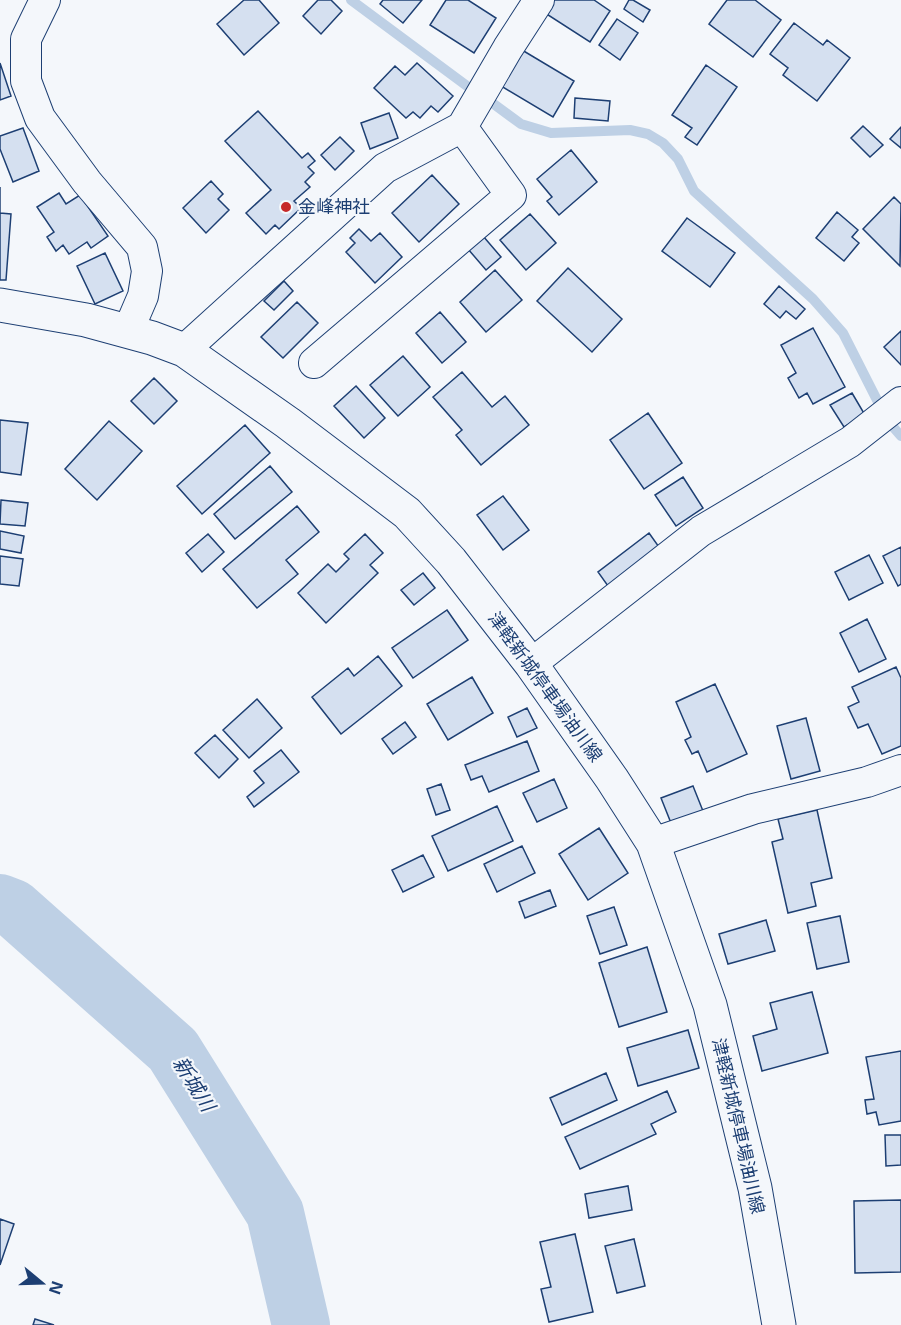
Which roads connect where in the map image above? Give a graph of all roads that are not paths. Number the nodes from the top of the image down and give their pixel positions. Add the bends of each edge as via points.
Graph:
1 (45, 0) edge
2 (539, 0) edge
3 (462, 127) junction
4 (0, 305) edge
5 (128, 331) junction
6 (184, 350) junction
7 (314, 363) dead end
8 (901, 402) edge
9 (531, 664) junction
10 (901, 770) edge
11 (653, 843) junction
12 (779, 1325) edge

1 - 5 street via 26,39 26,81 40,118 142,247 147,271 143,296
2 - 3 street
3 - 6 street via 385,168
3 - 7 street via 511,195
4 - 5 main road, 津軽新城停車場油川線
5 - 6 main road, 津軽新城停車場油川線
6 - 9 main road, 津軽新城停車場油川線 via 408,513 451,561
8 - 9 street via 850,442 701,531
9 - 11 main road, 津軽新城停車場油川線
10 - 11 street via 753,809
11 - 12 main road, 津軽新城停車場油川線 via 710,1005 755,1188

